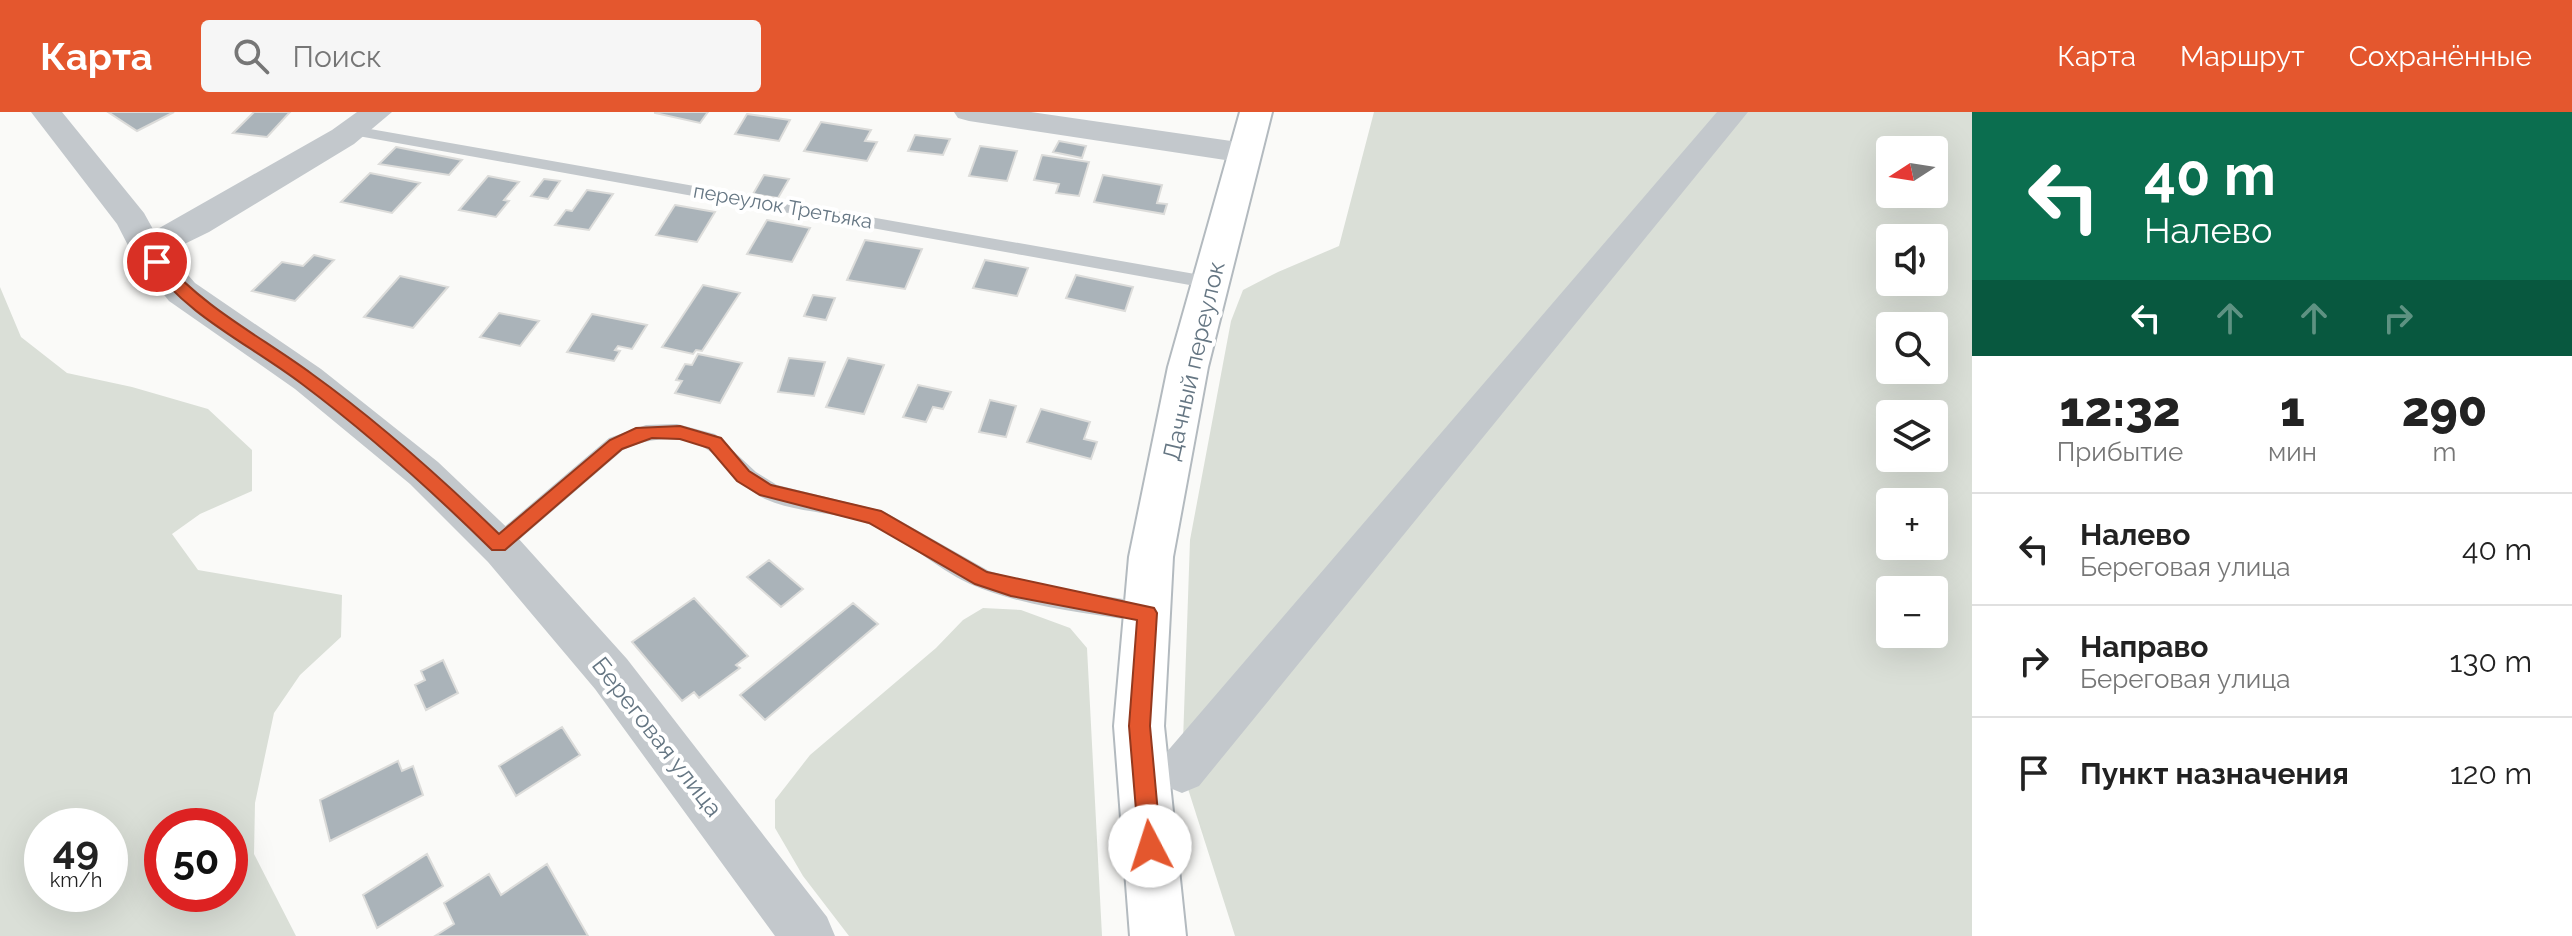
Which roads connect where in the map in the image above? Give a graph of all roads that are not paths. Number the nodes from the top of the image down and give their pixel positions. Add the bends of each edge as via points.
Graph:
1 (46, 112) edge
2 (969, 112) edge
3 (1256, 112) edge
4 (1733, 112) edge
5 (365, 121) edge
6 (1245, 153) junction
7 (146, 249) junction
8 (1212, 283) junction
9 (498, 545) junction
10 (1148, 613) junction
11 (1182, 770) dead end
12 (808, 936) edge
13 (1158, 936) edge

1 - 7 street, Береговая улица via 132,221
2 - 6 street
3 - 6 main road, Дачный переулок
4 - 11 street
5 - 7 street, переулок Третьяка via 197,224
5 - 8 lane, переулок Третьяка
6 - 8 main road, Дачный переулок
7 - 9 street, Береговая улица via 182,292 331,398 424,473
8 - 10 main road, Дачный переулок via 1188,367 1151,557
9 - 10 lane via 616,444 652,431 680,433 715,443 743,476 766,490 874,517 982,579
9 - 12 street, Береговая улица via 611,674
10 - 13 main road, Дачный переулок via 1139,726

